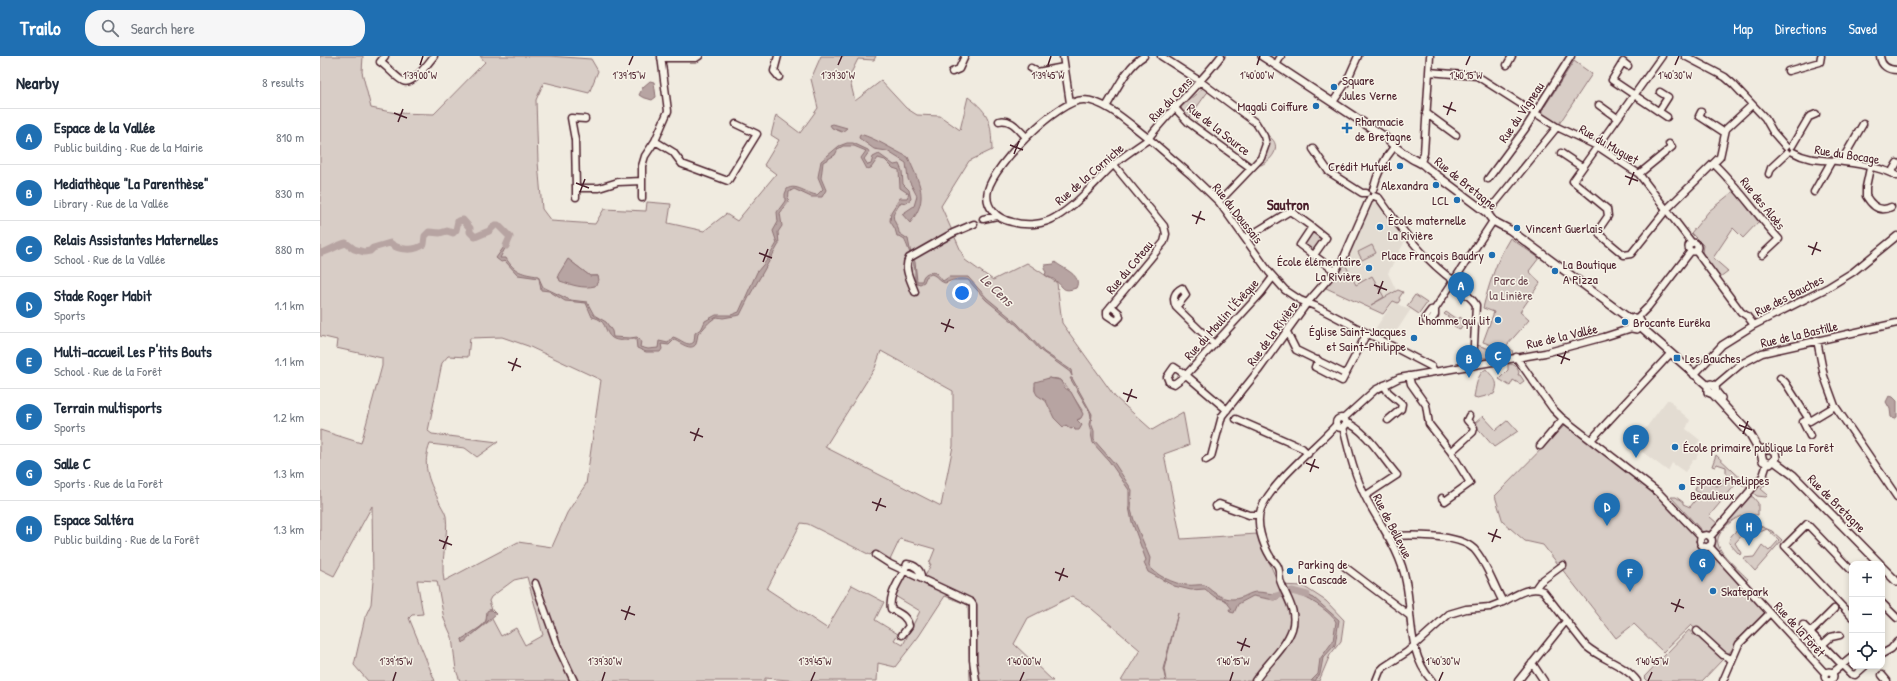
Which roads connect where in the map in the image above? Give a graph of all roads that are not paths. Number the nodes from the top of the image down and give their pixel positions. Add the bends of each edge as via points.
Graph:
1 (385, 56) edge
2 (434, 56) edge
3 (699, 56) edge
4 (778, 56) edge
5 (965, 56) edge
6 (1063, 56) edge
7 (1144, 56) edge
8 (1161, 56) edge
9 (1221, 56) edge
10 (1262, 56) edge
11 (1281, 56) edge
12 (1358, 56) edge
13 (1430, 56) edge
14 (1512, 56) edge
15 (1571, 56) edge
16 (1662, 56) edge
17 (1685, 56) edge
18 (1821, 56) edge
19 (1880, 56) edge
20 (661, 57) edge
21 (682, 57) edge
22 (1276, 65) junction
23 (1507, 65) dead end
24 (1628, 66) dead end
25 (1064, 67) junction
26 (1031, 68) dead end
27 (1897, 70) edge
28 (1788, 71) dead end
29 (952, 72) dead end
30 (1429, 72) junction
31 (779, 77) dead end
32 (1201, 82) junction
33 (1660, 92) dead end
34 (1633, 95) junction
35 (1333, 102) junction
36 (1070, 103) junction
37 (1599, 105) dead end
38 (1752, 105) junction
39 (1106, 107) junction
40 (1174, 107) junction
41 (1659, 111) junction
42 (1701, 112) dead end
43 (1426, 113) junction
44 (1535, 113) junction
45 (1816, 114) dead end
46 (1667, 117) dead end
47 (1617, 118) junction
48 (585, 119) dead end
49 (998, 121) dead end
50 (736, 124) dead end
51 (1864, 124) dead end
52 (1557, 128) junction
53 (1725, 132) junction
54 (1456, 135) dead end
55 (1026, 137) junction
56 (1148, 138) junction
57 (655, 140) junction
58 (1669, 144) dead end
59 (1596, 146) junction
60 (1394, 147) junction
61 (1313, 149) dead end
62 (1790, 150) junction
63 (1561, 152) dead end
64 (1421, 162) junction
65 (1831, 162) junction
66 (1844, 162) junction
67 (1897, 163) edge
68 (1714, 164) junction
69 (1114, 165) junction
70 (1582, 167) junction
71 (1251, 168) junction
72 (1870, 168) junction
73 (1891, 173) junction
74 (1639, 174) junction
75 (1769, 174) dead end
76 (1897, 176) edge
77 (1488, 179) dead end
78 (642, 181) junction
79 (576, 188) junction
80 (1814, 192) dead end
81 (1371, 194) junction
82 (576, 197) dead end
83 (642, 198) dead end
84 (1219, 202) junction
85 (1891, 207) dead end
86 (1667, 209) junction
87 (1487, 213) junction
88 (997, 216) junction
89 (983, 219) dead end
90 (1493, 221) junction
91 (974, 224) dead end
92 (1312, 227) junction
93 (1897, 236) edge
94 (1246, 238) junction
95 (1693, 251) junction
96 (1314, 255) junction
97 (1762, 255) dead end
98 (1335, 271) junction
99 (1272, 277) junction
100 (1454, 281) junction
101 (915, 292) dead end
102 (1307, 302) junction
103 (1111, 306) dead end
104 (1176, 307) dead end
105 (1435, 309) dead end
106 (1636, 323) junction
107 (1897, 323) edge
108 (1754, 326) junction
109 (1287, 332) junction
110 (1367, 333) junction
111 (1816, 340) junction
112 (1214, 344) junction
113 (1670, 354) junction
114 (1516, 357) junction
115 (1473, 364) junction
116 (1434, 371) junction
117 (1694, 375) junction
118 (1409, 376) junction
119 (1780, 378) dead end
120 (1384, 386) junction
121 (1713, 389) junction
122 (1835, 406) junction
123 (1227, 410) junction
124 (1469, 416) dead end
125 (1809, 418) junction
126 (1236, 419) dead end
127 (1563, 419) junction
128 (1388, 420) dead end
129 (1342, 423) junction
130 (1810, 436) dead end
131 (1591, 440) junction
132 (1540, 446) dead end
133 (1764, 451) junction
134 (1451, 452) junction
135 (1308, 454) junction
136 (1206, 460) dead end
137 (1771, 462) junction
138 (1365, 496) junction
139 (1897, 497) edge
140 (1442, 498) dead end
141 (1216, 506) dead end
142 (1259, 515) junction
143 (1387, 536) junction
144 (1701, 537) junction
145 (1710, 538) junction
146 (1709, 546) junction
147 (876, 555) dead end
148 (1877, 561) edge
149 (1563, 565) dead end
150 (1345, 567) dead end
151 (1849, 569) edge
152 (905, 570) junction
153 (1885, 570) edge
154 (1897, 582) edge
155 (535, 583) dead end
156 (1535, 589) junction
157 (1503, 602) junction
158 (1885, 606) edge
159 (1834, 609) dead end
160 (1770, 613) junction
161 (1849, 613) edge
162 (1410, 616) junction
163 (1897, 618) edge
164 (1566, 621) junction
165 (1803, 625) dead end
166 (1697, 631) dead end
167 (1810, 633) junction
168 (902, 635) dead end
169 (1840, 635) dead end
170 (1897, 642) edge
171 (1822, 646) junction
172 (1414, 647) junction
173 (1885, 652) edge
174 (1731, 659) junction
175 (1849, 660) edge
176 (1532, 663) junction
177 (1843, 666) junction
178 (1862, 669) edge
179 (1882, 675) dead end
180 (1827, 678) edge
181 (574, 681) edge
182 (976, 681) edge
183 (1255, 681) edge
184 (1376, 681) edge
185 (1432, 681) edge
186 (1518, 681) edge
187 (1544, 681) edge
188 (1637, 681) edge
189 (1723, 681) edge
190 (1887, 681) edge

1 - 2 street via 380,62 403,81 408,82 414,79
3 - 21 street
4 - 31 street via 774,71
5 - 29 street via 959,70
6 - 25 street
7 - 39 street via 1138,59
8 - 32 street
9 - 32 street, Rue du Cens
10 - 22 main road, Rue de Bretagne
11 - 22 street
12 - 35 street via 1346,83
13 - 30 street
14 - 23 street
15 - 44 street, Rue du Vigneau
16 - 34 street
17 - 38 street via 1725,77
18 - 28 street via 1820,62
19 - 27 street via 1883,65
20 - 21 street
20 - 57 street via 668,111
22 - 35 main road, Rue de Bretagne
24 - 34 street via 1623,62 1612,80
25 - 26 street via 1036,72
25 - 36 street
30 - 43 street
30 - 44 street, Rue du Muguet via 1477,76
32 - 40 street, Rue du Cens
32 - 71 street via 1256,123 1261,130 1266,144 1261,158
33 - 41 street via 1668,97
34 - 41 street
34 - 47 street
35 - 60 main road, Rue de Bretagne via 1385,137
36 - 39 street via 1085,100
36 - 55 street
37 - 47 street
38 - 53 street
38 - 62 street
39 - 56 street
40 - 56 street, Rue du Cens
40 - 71 street, Rue de la Source via 1188,122
41 - 46 street
42 - 53 street via 1699,116
43 - 54 street
43 - 64 street via 1424,153
44 - 52 street, Rue du Muguet
44 - 77 street, Rue du Vigneau
45 - 62 street via 1809,117
47 - 59 street
48 - 79 street via 572,118
49 - 55 street via 1012,123
50 - 57 street via 758,134 728,181 682,164 673,152
51 - 66 street via 1845,155
52 - 59 street, Rue du Muguet
52 - 87 street
53 - 68 street via 1720,158
55 - 88 street via 1002,165 990,184 988,200
56 - 69 street, Rue de la Corniche
56 - 84 street, Rue du Doussais
57 - 78 street via 645,156
58 - 74 street via 1672,147
59 - 70 street
59 - 74 street, Rue du Muguet
60 - 64 main road, Rue de Bretagne
60 - 81 street, Rue de la Rivière via 1381,167
61 - 81 street via 1329,172 1362,193
62 - 65 street, Rue du Bocage via 1803,158
62 - 75 street via 1771,168
63 - 70 street
64 - 87 main road, Rue de Bretagne
65 - 66 street, Rue du Bocage
65 - 80 street
66 - 72 street, Rue du Bocage
67 - 73 street
68 - 86 street
68 - 97 street, Rue des Aloès via 1737,186 1779,239
69 - 88 street, Rue de la Corniche via 1056,217 1033,224 1021,224
69 - 103 street, Rue du Coteau via 1164,226 1166,234 1164,242
70 - 86 street via 1573,181 1607,209 1608,216 1599,229 1600,236 1624,255 1631,254
71 - 84 street
72 - 73 street, Rue du Bocage
72 - 85 street via 1866,196 1879,210
73 - 76 street, Rue du Bocage
74 - 86 street, Rue du Muguet
78 - 79 street via 618,182 599,188
78 - 83 street
79 - 82 street
81 - 98 street, Rue de la Rivière via 1344,257
81 - 100 street via 1379,198 1417,247
84 - 94 street, Rue du Doussais
86 - 95 street, Rue du Muguet via 1692,243 1698,245
87 - 90 main road, Rue de Bretagne
88 - 89 street
90 - 100 street
90 - 106 main road, Rue de Bretagne via 1510,230
91 - 101 street via 909,258 906,268
92 - 94 street via 1290,211
92 - 96 street via 1300,244
92 - 96 street via 1326,238
93 - 108 street, Rue des Bauches via 1853,272
94 - 99 street, Rue du Doussais
95 - 106 street
95 - 108 street
96 - 98 street
98 - 102 street, Rue de la Rivière
99 - 102 street, Rue du Doussais via 1285,290
99 - 112 street, Rue du Moulin l'Évêque via 1261,293
100 - 105 street
100 - 115 street via 1476,305
102 - 109 street, Rue de la Rivière
102 - 110 street, Rue du Doussais
104 - 112 street
106 - 113 main road, Rue de Bretagne
106 - 114 street, Rue de la Vallée via 1625,331 1553,351
107 - 111 street, Rue de la Bastille
108 - 117 street, Rue des Bauches via 1722,345
109 - 110 street via 1296,350 1318,360 1315,368 1342,380
109 - 123 street, Rue de la Rivière
110 - 116 street, Rue du Doussais via 1432,367
111 - 121 street, Rue de la Bastille via 1749,358
111 - 122 street via 1824,376
112 - 123 street, Rue du Moulin l'Évêque via 1186,375
113 - 117 main road, Rue de Bretagne
113 - 131 street
114 - 115 street, Rue de la Vallée
114 - 127 street
115 - 116 street, Rue de la Vallée
116 - 118 street, Rue de la Vallée
117 - 121 main road, Rue de Bretagne
118 - 120 street, Rue de la Vallée
118 - 134 street via 1411,384 1426,405 1429,424
119 - 125 street
120 - 128 street via 1402,404 1401,409
120 - 129 street, Rue de la Vallée via 1375,390
121 - 133 main road, Rue de Bretagne
122 - 125 street via 1810,421
122 - 139 street
123 - 136 street, Rue de la Rivière via 1222,416 1211,457
124 - 134 street via 1467,420 1474,428 1473,432
125 - 130 street via 1803,422
126 - 135 street via 1302,448
127 - 131 street
127 - 132 street
129 - 135 street, Rue de la Vallée
129 - 138 street, Rue de Bellevue via 1352,462
129 - 138 street via 1353,425 1397,475
131 - 144 street via 1659,493
133 - 137 main road via 1762,460
133 - 137 main road via 1771,449 1775,452 1776,456
134 - 140 street via 1470,483 1445,501
135 - 142 street, Rue de la Vallée via 1270,493
137 - 145 street via 1763,476
137 - 148 main road, Rue de Bretagne via 1793,475
138 - 143 street, Rue de Bellevue
141 - 142 street via 1219,504 1249,515
142 - 183 street via 1263,540 1277,565 1293,616 1292,629
143 - 157 street via 1433,537 1468,544 1478,554
143 - 162 street, Rue de Bellevue via 1401,564
144 - 145 street via 1705,535
144 - 146 street via 1701,545
145 - 146 street via 1712,541
146 - 160 street, Rue de la Forêt
147 - 152 street
149 - 156 street via 1540,582
150 - 162 street
151 - 161 street via 1807,524 1785,546
152 - 168 street via 890,603 891,609 908,621 909,626
152 - 182 street via 964,597 973,605 973,660
153 - 154 main road
155 - 181 street via 558,648
156 - 157 street
156 - 164 street via 1546,594
157 - 172 street via 1490,607 1466,609 1449,614
158 - 163 street
159 - 167 street
160 - 174 street via 1739,644
160 - 180 street, Rue de la Forêt
162 - 172 street, Rue de Bellevue
164 - 176 street
164 - 188 street via 1586,646 1626,669
165 - 167 street
166 - 174 street via 1723,656
167 - 171 street
169 - 171 street via 1830,637
170 - 173 street
171 - 177 street
172 - 184 street via 1384,667
172 - 185 street, Rue de Bellevue via 1420,664
174 - 189 street
175 - 177 street
176 - 186 street
176 - 187 street
177 - 178 street via 1854,676
177 - 180 street
179 - 190 street

